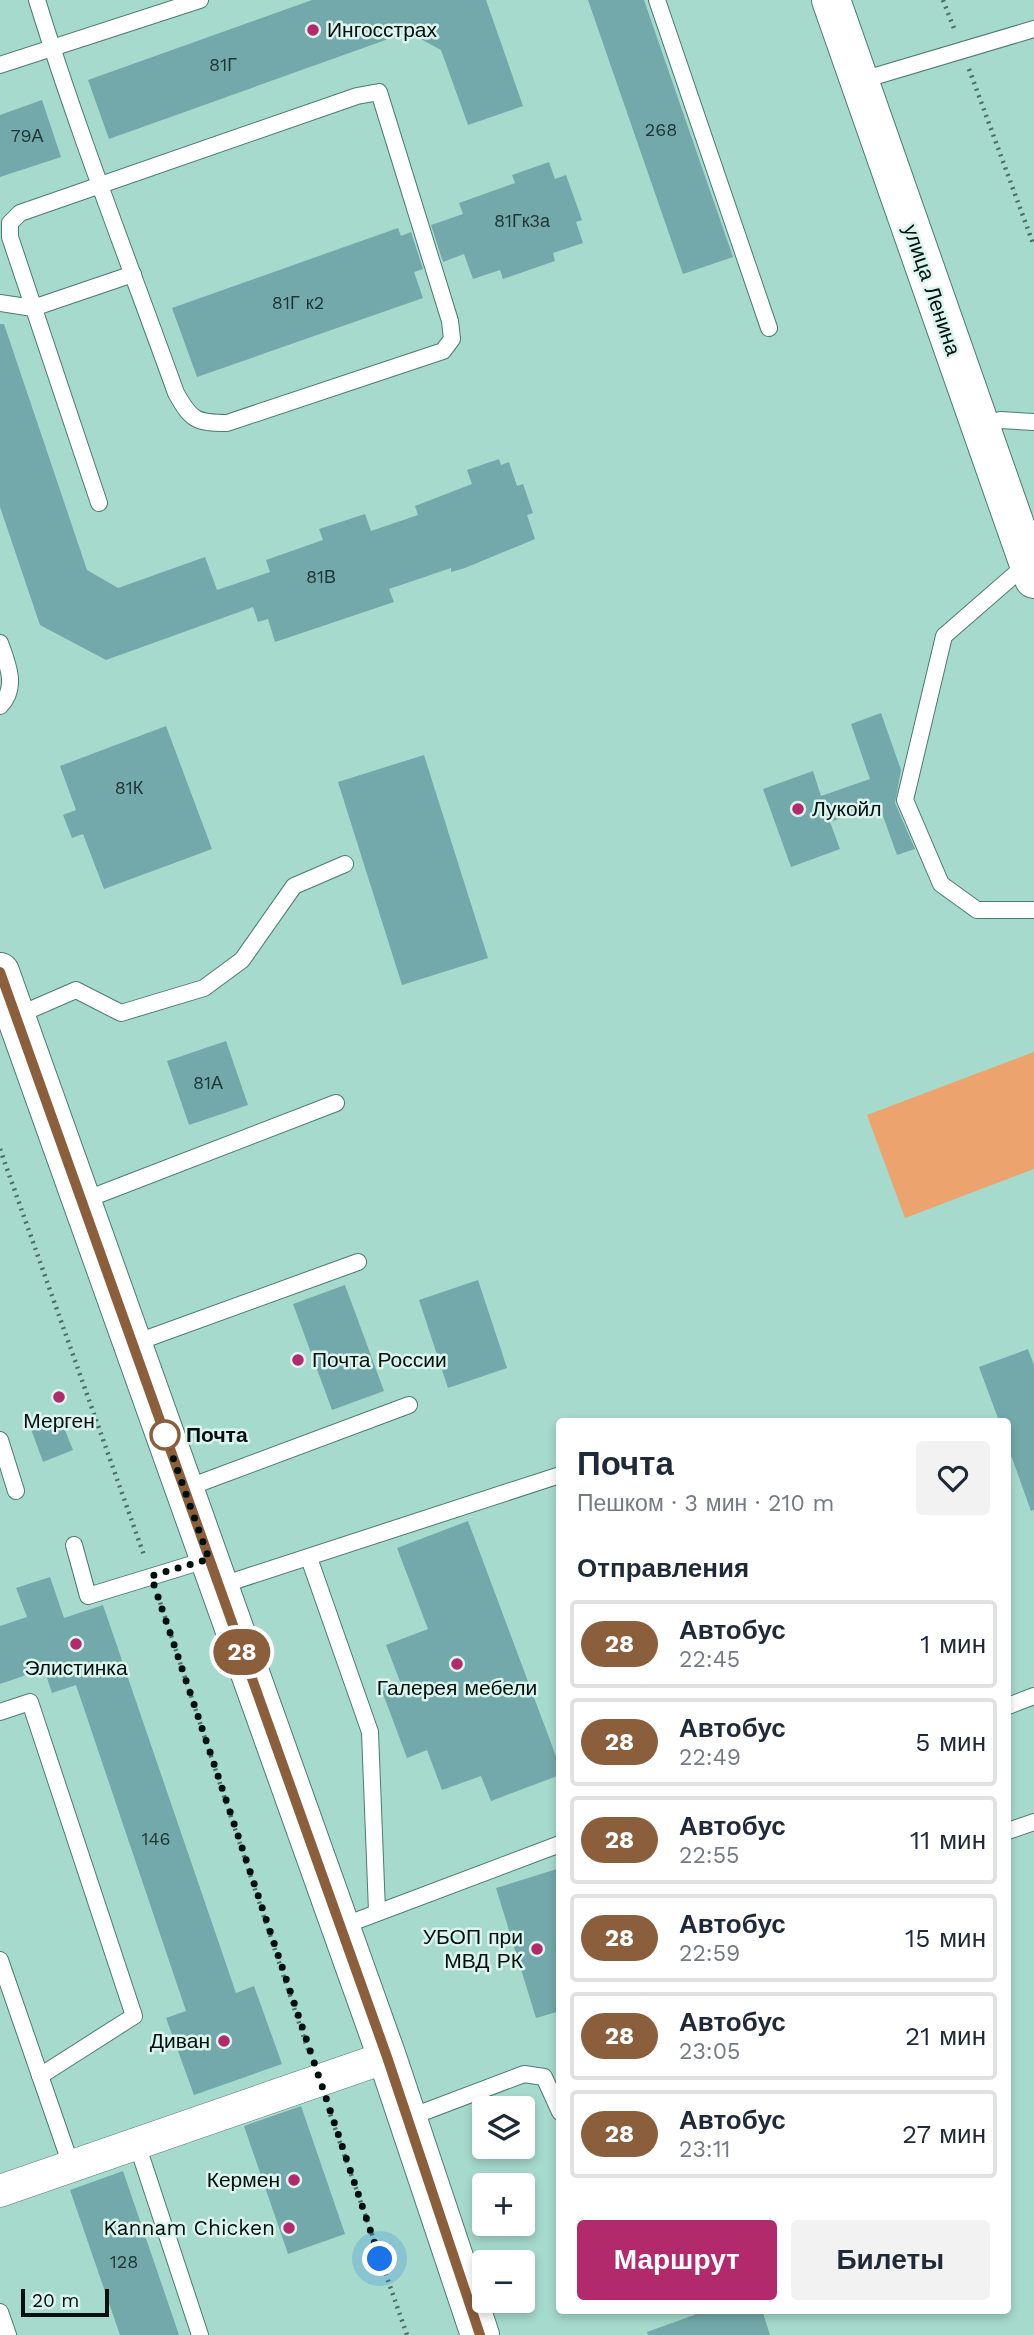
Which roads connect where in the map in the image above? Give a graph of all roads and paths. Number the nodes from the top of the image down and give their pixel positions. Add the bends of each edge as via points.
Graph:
1 (37, 0) edge
2 (200, 0) edge
3 (657, 0) edge
4 (831, 0) edge
5 (943, 0) edge
6 (1034, 29) edge
7 (52, 48) junction
8 (962, 50) junction
9 (0, 65) edge
10 (859, 81) junction
11 (101, 186) junction
12 (1034, 246) edge
13 (133, 274) junction
14 (0, 303) edge
15 (33, 308) junction
16 (769, 328) dead end
17 (1034, 422) edge
18 (980, 427) junction
19 (99, 503) dead end
20 (1031, 571) edge
21 (0, 643) edge
22 (0, 706) edge
23 (345, 864) dead end
24 (1034, 910) edge
25 (0, 972) edge
26 (16, 1016) junction
27 (336, 1103) dead end
28 (0, 1149) edge
29 (82, 1201) junction
30 (358, 1262) dead end
31 (132, 1344) junction
32 (409, 1405) dead end
33 (0, 1440) edge
34 (556, 1476) edge
35 (184, 1489) junction
36 (16, 1491) dead end
37 (74, 1545) dead end
38 (309, 1558) junction
39 (214, 1572) junction
40 (151, 1576) junction
41 (1034, 1696) edge
42 (1011, 1705) edge
43 (0, 1712) edge
44 (1034, 1822) edge
45 (1011, 1830) edge
46 (556, 1845) edge
47 (377, 1911) junction
48 (340, 1927) junction
49 (0, 1960) edge
50 (387, 2057) junction
51 (40, 2076) junction
52 (319, 2081) junction
53 (556, 2103) edge
54 (407, 2118) junction
55 (137, 2144) junction
56 (72, 2168) junction
57 (0, 2191) edge
58 (0, 2312) edge
59 (8, 2335) edge
60 (200, 2335) edge
61 (407, 2335) edge
62 (480, 2335) edge

1 - 7 lane
2 - 7 lane
3 - 16 lane
4 - 10 main road, улица Ленина
5 - 8 path
6 - 8 lane
7 - 9 lane
7 - 11 lane
8 - 10 lane
8 - 12 path
10 - 18 main road, улица Ленина
11 - 13 lane
11 - 13 lane via 379,92 452,339 443,351 227,424 202,424 187,413 176,393
11 - 15 lane via 20,213 10,223 10,237
13 - 15 lane
14 - 15 lane
15 - 19 lane
17 - 18 lane via 1000,420
18 - 20 main road, улица Ленина
20 - 24 lane via 944,636 905,800 941,884 976,911
21 - 22 lane via 11,681 9,698
23 - 26 lane via 294,887 242,960 204,988 121,1013 76,990
25 - 26 main road
26 - 29 main road
27 - 29 lane
28 - 40 path
29 - 31 main road
30 - 31 lane
31 - 35 main road
32 - 35 lane
33 - 36 lane
34 - 38 lane
35 - 39 main road
37 - 40 lane via 88,1596
38 - 39 lane
38 - 47 lane via 370,1731
39 - 40 lane
39 - 48 main road
40 - 52 path
41 - 42 lane
43 - 51 lane via 30,1702 134,2016
44 - 45 lane
46 - 47 lane
47 - 48 lane
48 - 50 main road
49 - 51 lane
50 - 52 street
50 - 54 main road
51 - 56 lane
52 - 55 street
52 - 61 path
53 - 54 lane via 544,2077 524,2074
54 - 62 main road
55 - 56 street
55 - 60 lane
56 - 57 street
58 - 59 lane

